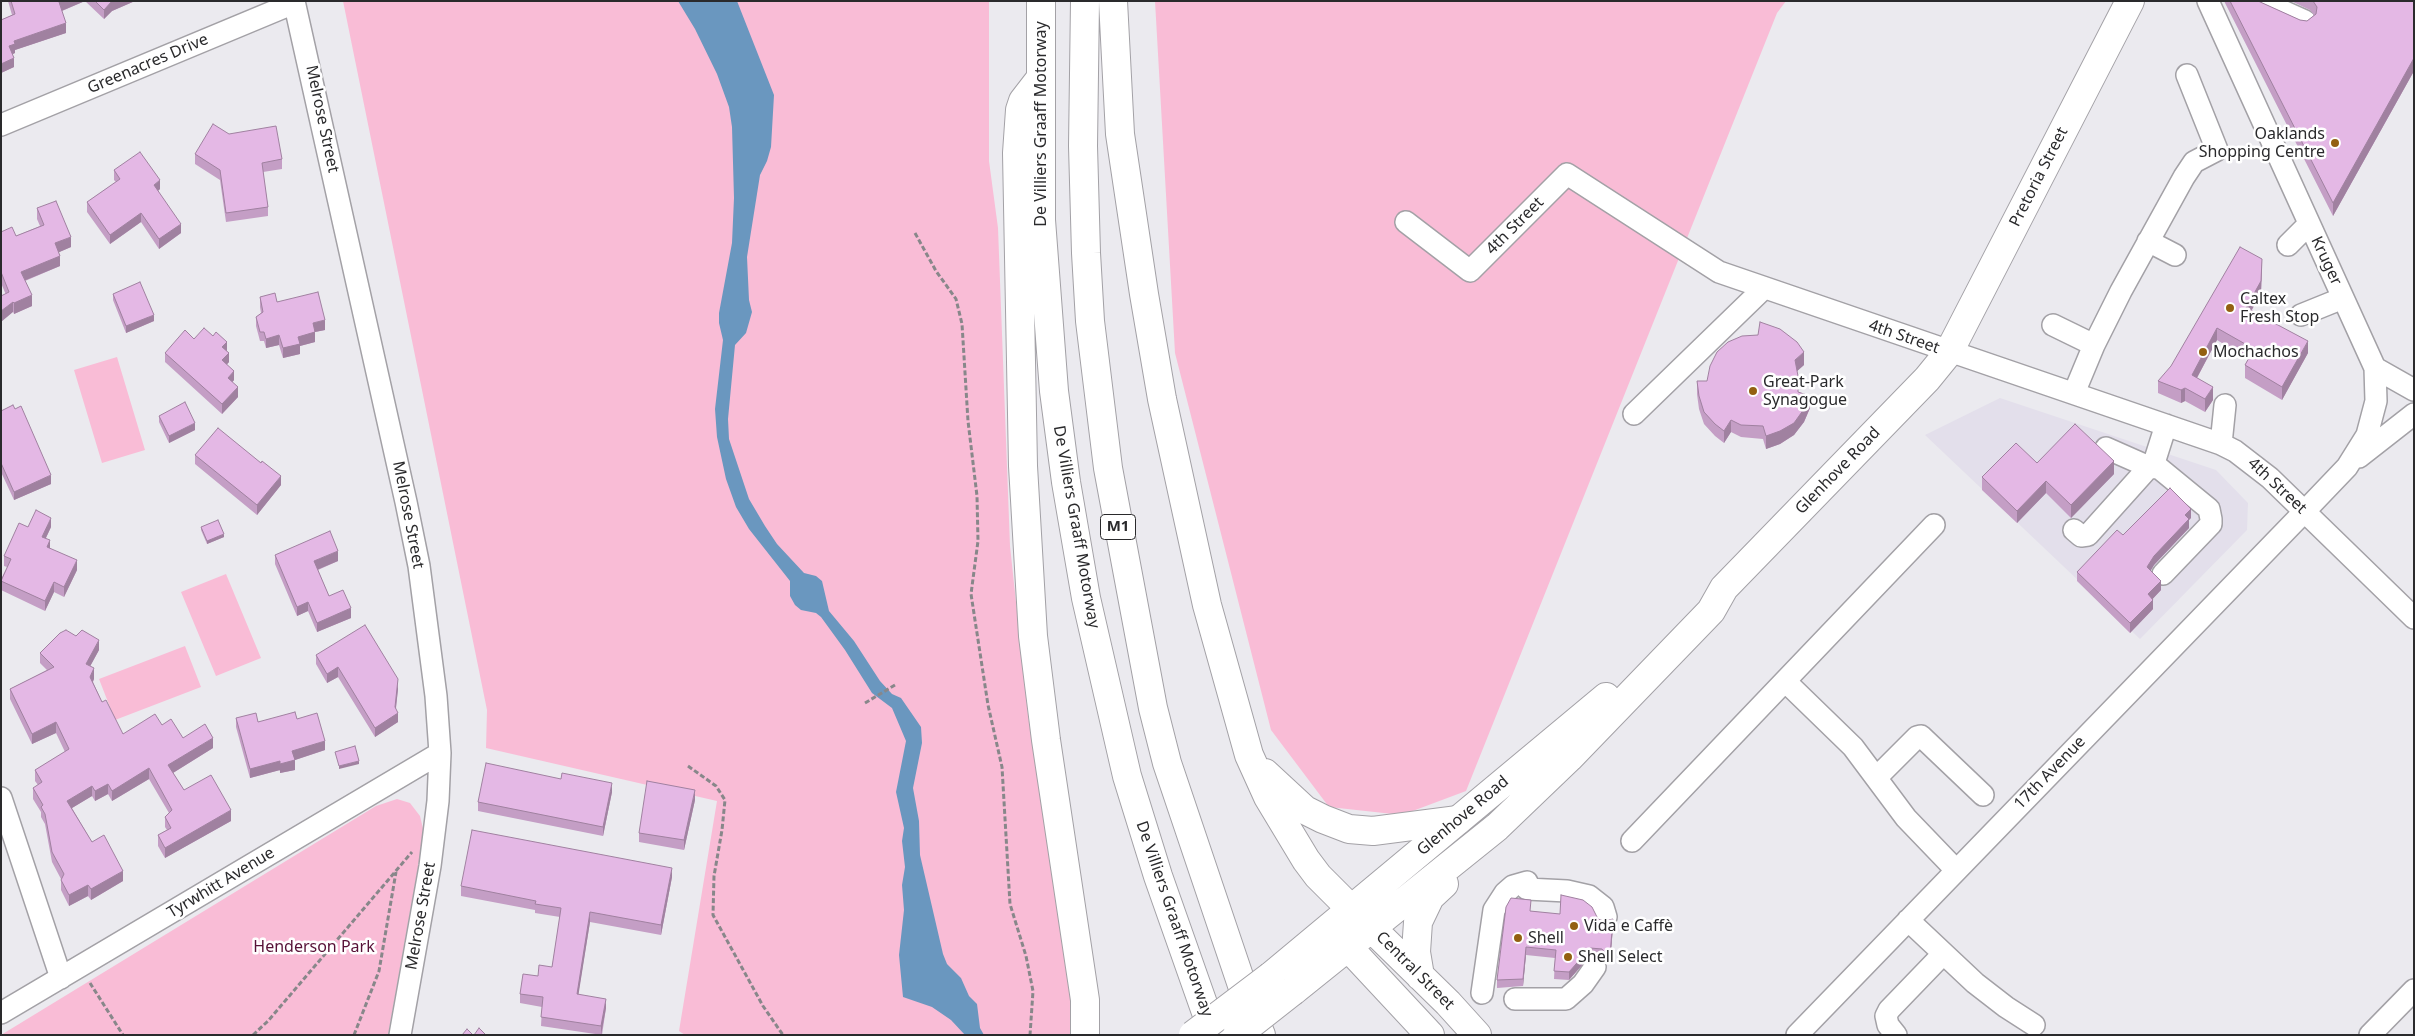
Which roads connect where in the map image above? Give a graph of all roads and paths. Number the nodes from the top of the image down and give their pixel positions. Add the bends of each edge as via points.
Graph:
1 (1041, 1) edge
2 (1085, 1) edge
3 (1113, 1) edge
4 (2130, 1) edge
5 (2208, 1) edge
6 (2260, 1) edge
7 (294, 2) edge
8 (248, 11) edge
9 (2305, 21) edge
10 (2187, 74) dead end
11 (1040, 79) junction
12 (1, 126) edge
13 (1406, 222) dead end
14 (2309, 224) junction
15 (915, 233) dead end
16 (2148, 241) junction
17 (2288, 245) dead end
18 (2175, 255) dead end
19 (1764, 288) junction
20 (2343, 298) junction
21 (2302, 316) dead end
22 (2053, 325) dead end
23 (2094, 345) junction
24 (1949, 352) junction
25 (2375, 368) junction
26 (2414, 390) edge
27 (2074, 393) junction
28 (2225, 405) dead end
29 (1634, 414) dead end
30 (2414, 414) edge
31 (2166, 425) junction
32 (2221, 444) junction
33 (2106, 448) dead end
34 (2151, 466) junction
35 (2347, 467) junction
36 (2304, 512) junction
37 (1934, 525) dead end
38 (2074, 530) dead end
39 (2163, 574) dead end
40 (1724, 588) junction
41 (2414, 618) edge
42 (1785, 681) junction
43 (895, 685) dead end
44 (865, 703) dead end
45 (440, 753) junction
46 (1249, 755) junction
47 (688, 766) dead end
48 (1877, 777) junction
49 (1983, 795) dead end
50 (1, 798) edge
51 (1458, 820) junction
52 (435, 826) junction
53 (1632, 841) dead end
54 (1466, 852) junction
55 (396, 870) junction
56 (1956, 870) junction
57 (1606, 917) dead end
58 (1908, 920) junction
59 (1343, 927) junction
60 (1371, 927) junction
61 (1943, 954) junction
62 (79, 967) junction
63 (1595, 967) dead end
64 (1420, 976) junction
65 (60, 978) junction
66 (2414, 990) edge
67 (1482, 993) dead end
68 (1515, 999) dead end
69 (1085, 1000) junction
70 (1, 1013) edge
71 (2034, 1024) dead end
72 (123, 1035) edge
73 (253, 1035) edge
74 (354, 1035) edge
75 (400, 1035) edge
76 (783, 1035) edge
77 (1030, 1035) edge
78 (1085, 1035) edge
79 (1096, 1035) edge
80 (1193, 1035) edge
81 (1214, 1035) edge
82 (1237, 1035) edge
83 (1261, 1035) edge
84 (1430, 1035) edge
85 (1477, 1035) edge
86 (1797, 1035) edge
87 (1896, 1035) edge
88 (2370, 1035) edge

1 - 11 main road, De Villiers Graaff Motorway / M1
2 - 83 main road, M1 via 1083,146 1086,254 1090,321 1108,468 1145,671 1167,763
3 - 46 main road via 1120,134 1162,399 1207,604
4 - 24 main road, Pretoria Street
5 - 14 street, Kruger
6 - 9 street
7 - 8 street, Greenacres Drive
7 - 45 street, Melrose Street via 303,31 415,548
8 - 12 street, Greenacres Drive
10 - 16 street via 2217,150 2194,162
11 - 69 main road via 1020,110 1017,153 1023,466 1033,636
11 - 81 main road, De Villiers Graaff Motorway / M1 via 1041,220 1048,329 1066,482 1086,598 1133,794
13 - 19 street, 4th Street via 1470,271 1567,174 1719,272
14 - 17 street
14 - 20 street, Kruger
15 - 77 path via 956,299 962,324 977,496 978,541 970,594 1002,767 1010,904 1033,991
16 - 18 street
16 - 23 street
19 - 24 street, 4th Street
19 - 29 street
20 - 21 street
20 - 25 street, Kruger
22 - 23 street
23 - 27 street
24 - 27 street, 4th Street
24 - 40 main road, Glenhove Road via 1899,409
25 - 26 street
25 - 35 street, Kruger via 2376,401 2371,424
27 - 31 street, 4th Street
28 - 32 street
30 - 35 street
31 - 32 street, 4th Street
31 - 34 street
32 - 36 street, 4th Street via 2254,464
33 - 34 street
34 - 38 street via 2088,535 2081,536
34 - 39 street via 2159,468 2209,509 2211,519 2211,524
35 - 36 street, Kruger
36 - 41 street, 4th Street
36 - 56 street, 17th Avenue
37 - 42 street
40 - 51 main road, Glenhove Road via 1707,597 1586,715
40 - 54 main road, Glenhove Road via 1711,611 1619,708
42 - 48 street via 1853,747
42 - 53 street
43 - 44 path
45 - 52 street, Melrose Street
45 - 62 street, Tyrwhitt Avenue
46 - 51 main road via 1305,810 1350,829 1373,831
46 - 59 main road via 1268,797 1318,876
47 - 76 path via 716,786 725,800 714,876 713,915 763,1006
48 - 49 street via 1921,736
48 - 56 street via 1906,818
50 - 65 street
51 - 59 main road, Glenhove Road
52 - 55 path
52 - 75 street, Melrose Street
54 - 60 main road, Glenhove Road
54 - 64 main road via 1459,868 1424,907 1416,936
55 - 73 path
55 - 74 path via 379,971
56 - 58 street, 17th Avenue
57 - 67 street via 1603,907 1589,896 1527,885 1514,886 1494,910
58 - 61 street
58 - 86 street, 17th Avenue
59 - 60 main road, Central Street
59 - 80 main road, Glenhove Road, bridge
59 - 82 main road, Glenhove Road, bridge via 1293,991
59 - 84 main road, Central Street
60 - 64 main road, Central Street
61 - 71 street via 2006,1007
61 - 87 street via 1889,1010 1886,1016 1888,1025
62 - 65 street, Tyrwhitt Avenue
62 - 72 path
63 - 68 street via 1583,984 1566,999
64 - 85 main road, Central Street
65 - 70 street, Tyrwhitt Avenue
66 - 88 street
69 - 78 main road
69 - 79 main road

